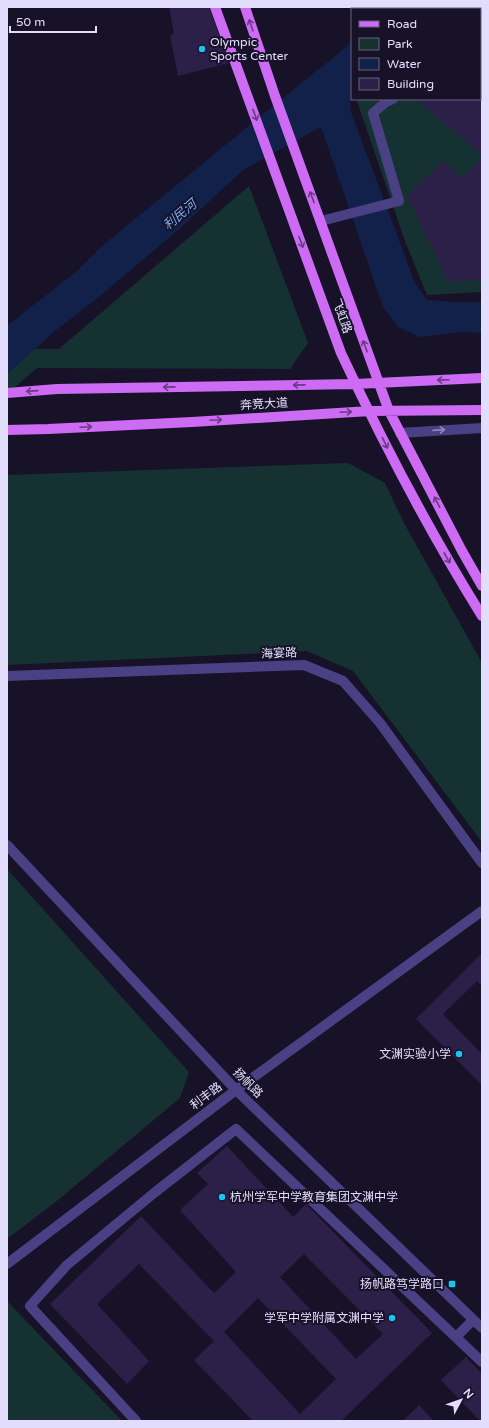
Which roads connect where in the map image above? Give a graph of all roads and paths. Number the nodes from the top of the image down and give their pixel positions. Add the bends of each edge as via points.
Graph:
1 (215, 7) edge
2 (245, 7) edge
3 (391, 100) edge
4 (321, 221) junction
5 (482, 378) edge
6 (379, 382) junction
7 (355, 384) junction
8 (7, 392) edge
9 (482, 410) edge
10 (370, 411) junction
11 (389, 411) junction
12 (482, 428) edge
13 (7, 430) edge
14 (400, 433) junction
15 (482, 586) edge
16 (482, 616) edge
17 (7, 676) edge
18 (7, 845) edge
19 (482, 863) edge
20 (482, 911) edge
21 (236, 1090) junction
22 (7, 1264) edge
23 (473, 1320) junction
24 (482, 1328) edge
25 (456, 1338) junction
26 (482, 1362) edge
27 (136, 1421) edge

1 -> 7 main road, 飞虹路 via 341,353
4 -> 2 main road, 飞虹路
3 - 4 street via 373,113 399,201
6 -> 4 main road, 飞虹路
5 -> 6 main road, 奔竞大道
6 - 7 main road, 奔竞大道
6 - 11 main road, 飞虹路
7 -> 8 main road, 奔竞大道
7 - 10 main road, 飞虹路
9 - 11 main road, 奔竞大道
10 - 11 main road, 奔竞大道
13 -> 10 main road, 奔竞大道
10 -> 16 main road, 飞虹路 via 408,489
11 - 14 main road, 飞虹路
14 -> 12 street
15 -> 14 main road, 飞虹路
17 - 19 street, 海宴路 via 304,665 343,681 380,723
18 - 21 street, 扬帆路
20 - 21 street, 利丰路
21 - 22 street, 利丰路
21 - 23 street, 扬帆路
23 - 24 street, 扬帆路
23 - 25 street
25 - 26 street
25 - 27 street via 236,1129 67,1265 30,1306

